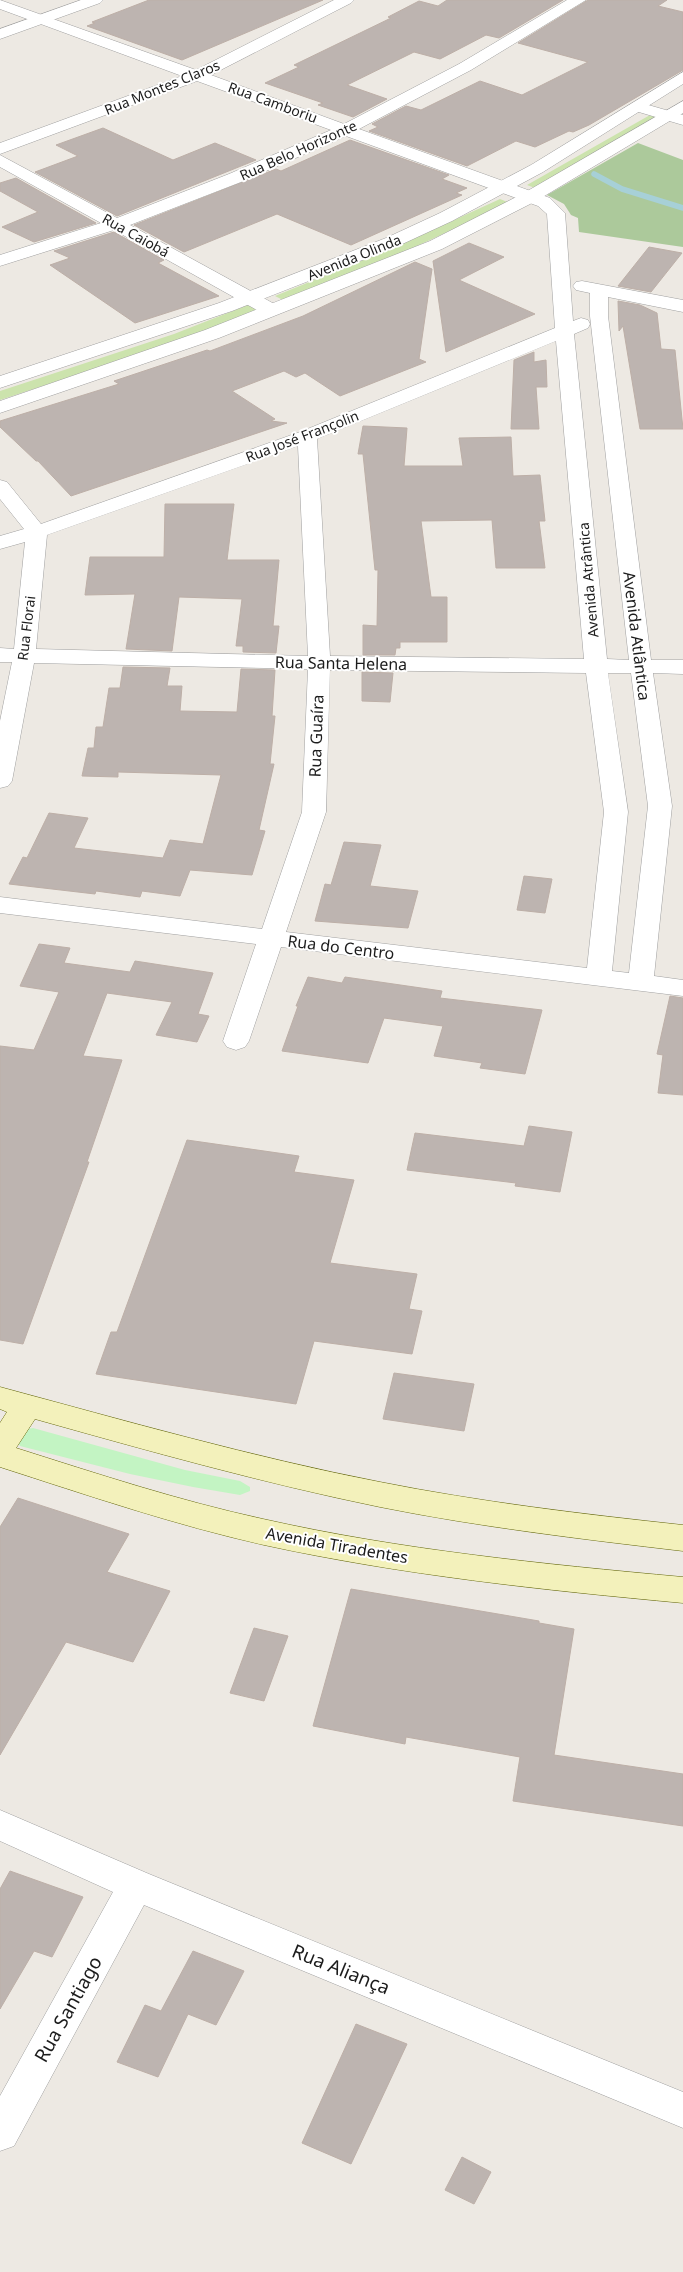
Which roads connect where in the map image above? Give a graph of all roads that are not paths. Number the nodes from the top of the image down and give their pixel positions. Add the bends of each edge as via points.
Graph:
1 (63, 0) edge
2 (95, 0) edge
3 (346, 0) edge
4 (578, 0) edge
5 (0, 4) edge
6 (25, 13) junction
7 (41, 20) junction
8 (0, 22) edge
9 (0, 34) edge
10 (199, 75) junction
11 (683, 78) edge
12 (638, 107) junction
13 (679, 114) edge
14 (348, 129) junction
15 (0, 149) edge
16 (0, 160) edge
17 (502, 188) junction
18 (530, 197) junction
19 (116, 224) junction
20 (0, 261) edge
21 (561, 282) junction
22 (599, 289) junction
23 (250, 298) junction
24 (683, 306) edge
25 (271, 310) junction
26 (600, 316) junction
27 (564, 330) junction
28 (0, 382) edge
29 (0, 407) edge
30 (307, 436) junction
31 (0, 486) edge
32 (37, 532) junction
33 (0, 543) edge
34 (0, 655) edge
35 (24, 655) junction
36 (319, 663) junction
37 (596, 666) junction
38 (641, 666) junction
39 (683, 667) edge
40 (0, 781) edge
41 (0, 905) edge
42 (270, 938) junction
43 (599, 977) junction
44 (641, 982) junction
45 (683, 988) edge
46 (236, 1041) dead end
47 (13, 1402) edge
48 (0, 1448) edge
49 (0, 1455) edge
50 (683, 1538) edge
51 (683, 1590) edge
52 (0, 1825) edge
53 (136, 1885) junction
54 (683, 2110) edge
55 (0, 2133) edge

1 - 6 street
2 - 7 street
3 - 10 street, Rua Montes Claros
4 - 14 street, Rua Belo Horizonte via 465,67
5 - 6 street
6 - 7 street, Rua Camboriu
6 - 8 street
7 - 9 street
7 - 10 street, Rua Camboriu
10 - 14 street, Rua Camboriu
10 - 15 street, Rua Montes Claros
11 - 12 street, Avenida Olinda
12 - 13 street
12 - 17 street, Avenida Olinda
13 - 18 street, Avenida Olinda
14 - 17 street, Rua Camboriu
14 - 19 street, Rua Belo Horizonte via 235,178
16 - 19 street, Rua Caiobá
17 - 18 street, Rua Camboriu
17 - 23 street, Avenida Olinda via 381,246
18 - 21 street, Avenida Atrântica via 544,202 556,213
18 - 25 street, Avenida Olinda via 436,245
19 - 20 street, Rua Belo Horizonte
19 - 23 street, Rua Caiobá
21 - 22 street
21 - 27 street, Avenida Atrântica
22 - 24 street
22 - 26 street, Avenida Atlântica
23 - 25 street, Rua Caiobá
23 - 28 street, Avenida Olinda
25 - 29 street, Avenida Olinda via 166,351
26 - 27 street, Rua José Françolin
26 - 38 street, Avenida Atlântica
27 - 30 street, Rua José Françolin
27 - 37 street, Avenida Atrântica
30 - 32 street, Rua José Françolin
30 - 36 street, Rua Guaíra
31 - 32 street
32 - 33 street, Rua José Françolin
32 - 35 street, Rua Florai
34 - 35 street, Rua Santa Helena
35 - 36 street, Rua Santa Helena
35 - 40 street, Rua Florai
36 - 37 street, Rua Santa Helena
36 - 42 street, Rua Guaíra via 314,812
37 - 38 street, Rua Santa Helena
37 - 43 street, Avenida Atrântica via 616,812
38 - 39 street, Rua Santa Helena
38 - 44 street, Avenida Atlântica via 660,806
41 - 42 street, Rua do Centro
42 - 43 street, Rua do Centro
42 - 46 street, Rua Guaíra
43 - 44 street, Rua do Centro
44 - 45 street, Rua do Centro
47 - 48 main road
47 - 50 main road via 354,1489 454,1508
49 - 51 main road, Avenida Tiradentes via 112,1491 264,1532 429,1562
52 - 53 street, Rua Aliança
53 - 54 street, Rua Aliança
53 - 55 street, Rua Santiago

